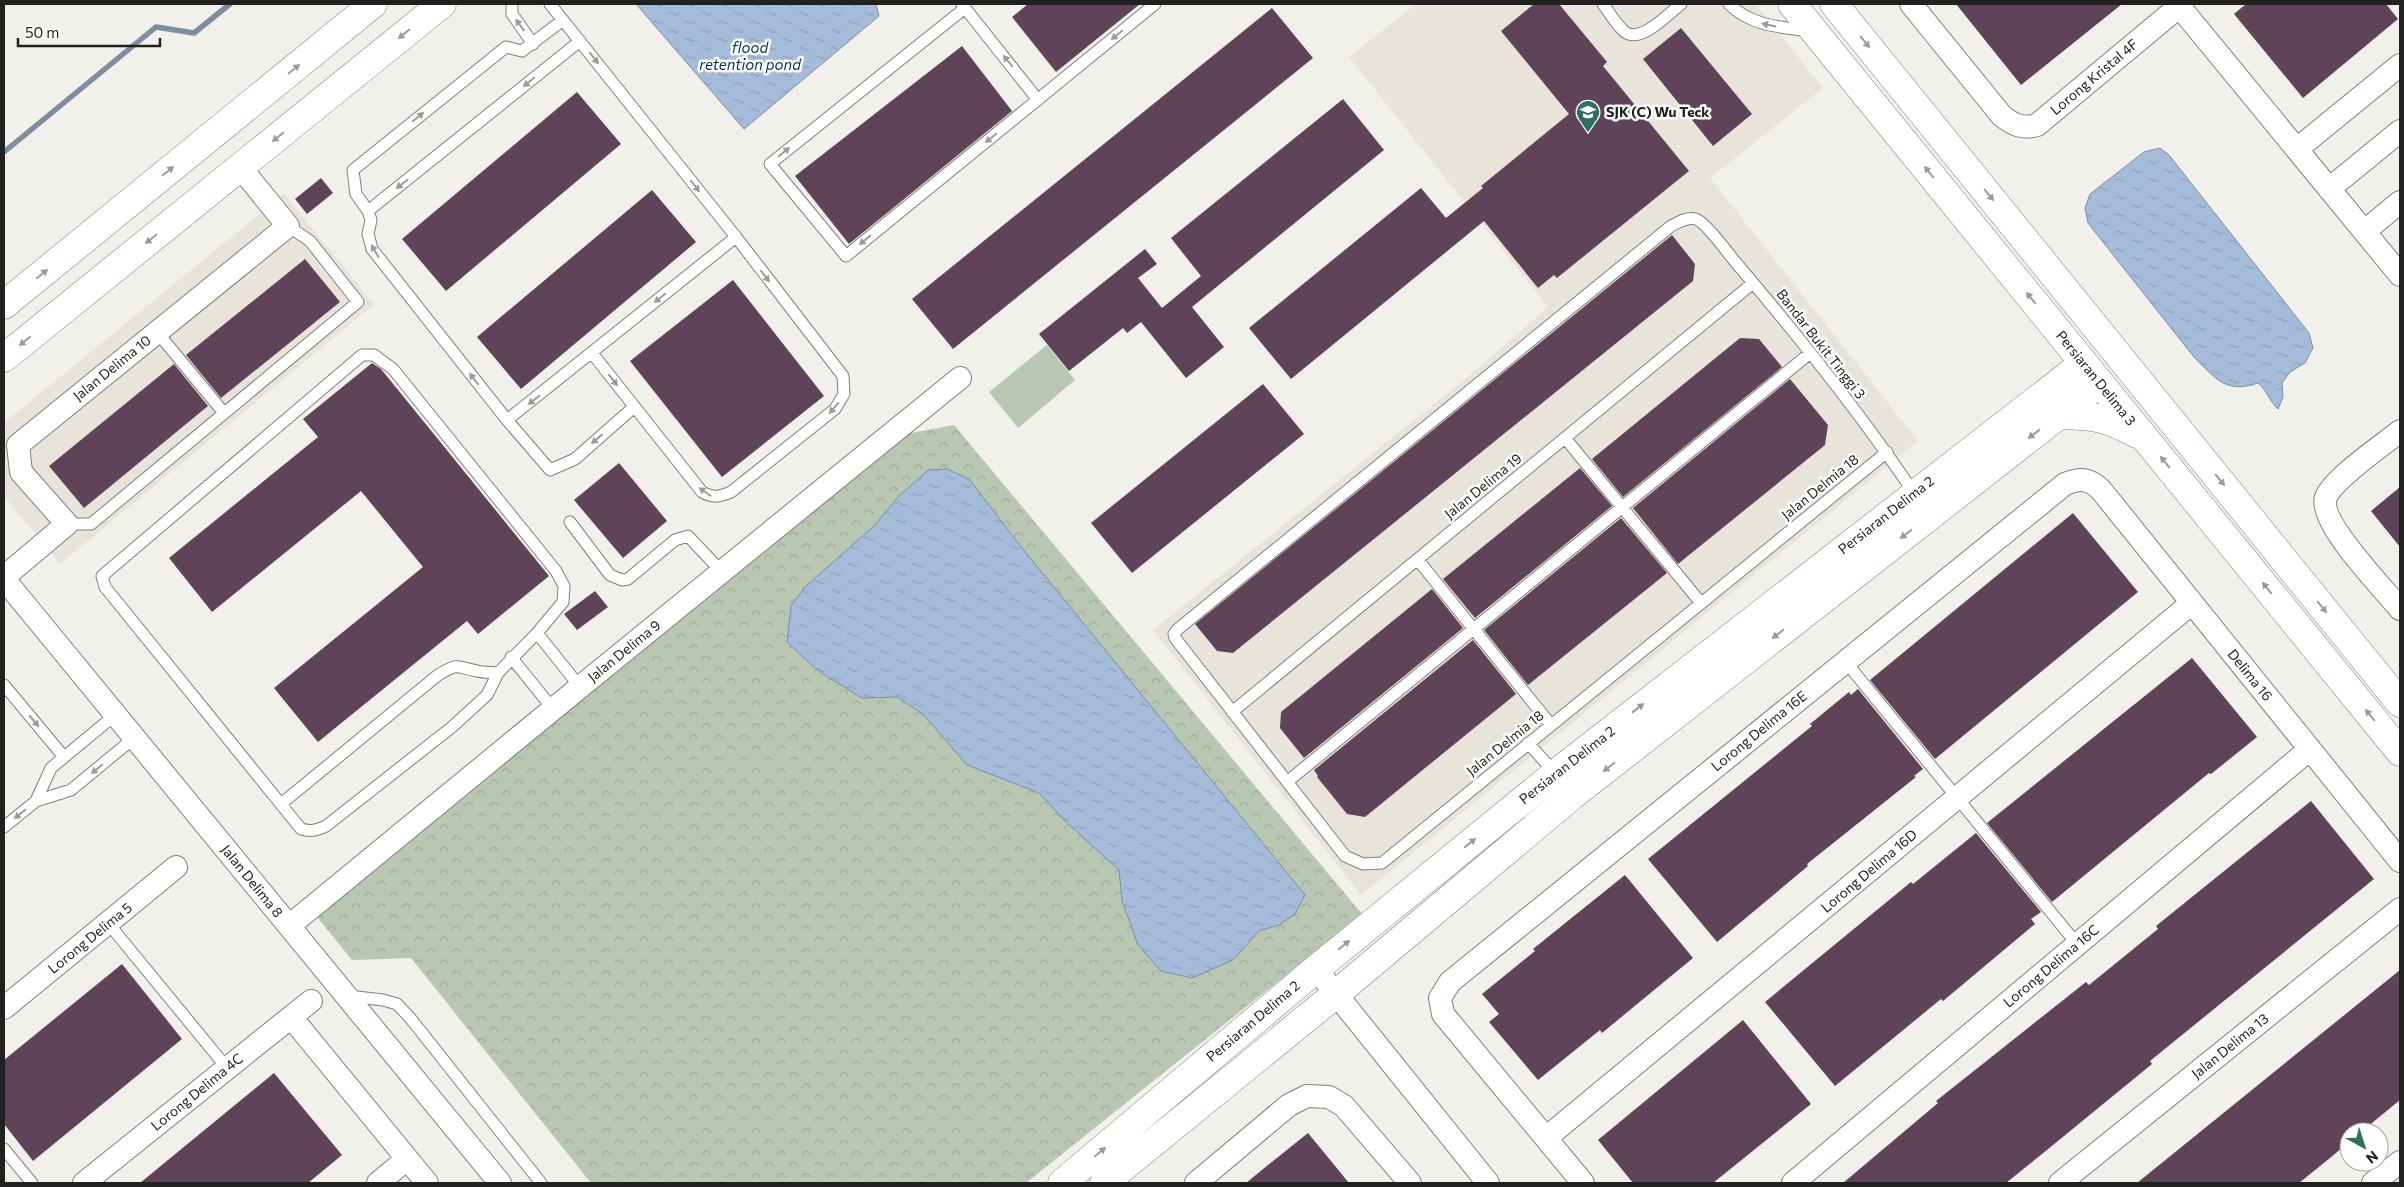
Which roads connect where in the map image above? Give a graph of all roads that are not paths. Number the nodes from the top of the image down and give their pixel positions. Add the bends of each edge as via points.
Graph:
1 (374, 4) edge
2 (442, 4) edge
3 (512, 4) edge
4 (550, 4) edge
5 (1155, 4) edge
6 (1603, 4) edge
7 (1729, 4) edge
8 (1792, 4) edge
9 (1834, 4) edge
10 (1911, 4) edge
11 (2180, 5) edge
12 (963, 6) edge
13 (1675, 6) edge
14 (563, 20) junction
15 (1816, 32) junction
16 (580, 41) junction
17 (533, 44) junction
18 (2400, 65) edge
19 (1038, 100) junction
20 (2400, 131) edge
21 (2296, 149) junction
22 (240, 167) junction
23 (2329, 189) junction
24 (2400, 202) edge
25 (368, 211) junction
26 (288, 226) junction
27 (2364, 231) junction
28 (736, 237) junction
29 (2400, 275) edge
30 (1753, 283) junction
31 (4, 305) edge
32 (2051, 322) junction
33 (2098, 329) junction
34 (157, 332) junction
35 (592, 354) junction
36 (1809, 354) junction
37 (4, 358) edge
38 (2095, 371) junction
39 (2134, 374) junction
40 (960, 378) dead end
41 (2050, 405) junction
42 (634, 407) junction
43 (224, 413) junction
44 (507, 420) junction
45 (2400, 431) edge
46 (1565, 438) junction
47 (2145, 438) junction
48 (1887, 452) junction
49 (2101, 490) joint
50 (1914, 493) junction
51 (1622, 507) junction
52 (570, 522) dead end
53 (67, 524) junction
54 (1418, 560) junction
55 (722, 572) junction
56 (4, 578) edge
57 (1701, 603) junction
58 (2192, 603) junction
59 (2400, 609) edge
60 (1474, 629) junction
61 (537, 633) junction
62 (1178, 644) joint
63 (511, 657) junction
64 (1845, 661) junction
65 (498, 673) junction
66 (4, 685) edge
67 (580, 687) junction
68 (2400, 703) edge
69 (552, 709) junction
70 (1232, 712) junction
71 (115, 715) junction
72 (1551, 725) junction
73 (134, 738) junction
74 (1528, 743) junction
75 (2310, 749) junction
76 (2400, 752) edge
77 (64, 757) junction
78 (1287, 782) junction
79 (1564, 784) junction
80 (1958, 797) junction
81 (36, 801) junction
82 (281, 804) junction
83 (4, 827) edge
84 (2400, 861) edge
85 (176, 867) dead end
86 (2400, 909) edge
87 (108, 923) junction
88 (289, 926) junction
89 (2077, 944) junction
90 (1316, 969) junction
91 (1336, 994) junction
92 (346, 996) junction
93 (311, 1001) dead end
94 (4, 1008) edge
95 (291, 1017) junction
96 (227, 1068) junction
97 (1546, 1138) junction
98 (4, 1148) edge
99 (407, 1159) junction
100 (2400, 1162) edge
101 (32, 1183) edge
102 (84, 1183) edge
103 (378, 1183) edge
104 (427, 1183) edge
105 (500, 1183) edge
106 (541, 1183) edge
107 (1062, 1183) edge
108 (1104, 1183) edge
109 (1196, 1183) edge
110 (1410, 1183) edge
111 (1488, 1183) edge
112 (1582, 1183) edge
113 (1793, 1183) edge
114 (2060, 1183) edge
115 (2373, 1183) edge

31 -> 1 street
2 -> 22 street
17 -> 3 lane via 512,14
4 - 14 lane
5 -> 19 lane
6 - 13 lane via 1627,34 1634,35 1642,34
15 -> 7 lane via 1754,22
8 - 15 street, Persiaran Delima 3
9 -> 33 street
10 - 11 street, Lorong Kristal 4F via 2002,116 2014,125 2026,128 2037,125
11 - 21 street
19 -> 12 lane
19 -> 12 lane via 846,256 770,164
14 - 16 lane
14 - 17 lane
32 -> 15 street, Persiaran Delima 3
16 -> 25 lane
16 -> 28 lane
25 -> 17 lane via 356,194 353,170 506,47 522,51
18 - 21 street
20 - 23 street
21 - 23 street
22 - 26 street
22 -> 37 street
23 - 27 street
24 - 27 street
44 -> 25 lane via 372,249
26 - 34 street, Jalan Delima 10
26 - 43 lane via 310,241 358,302
27 - 29 street
28 -> 35 lane
28 -> 42 lane via 843,376 844,394 835,409 731,492 718,498 702,492
30 - 36 lane, Bandar Bukit Tinggi 3
30 - 46 lane, Jalan Delima 19
30 - 62 lane, Bandar Bukit Tinggi 3 via 1697,220 1684,219 1671,226 1193,616 1174,634
32 - 38 street, Persiaran Delima 3
32 - 41 street via 2054,360
33 - 38 street
33 - 39 street
34 - 43 lane
34 - 53 street, Jalan Delima 10 via 18,445 21,472
35 -> 42 lane
35 -> 44 lane
36 - 48 lane, Bandar Bukit Tinggi 3
36 - 51 lane
38 - 39 street
38 - 41 street, Persiaran Delima 2
38 - 47 street, Persiaran Delima 3
39 -> 68 street
40 - 55 street, Jalan Delima 9
41 - 47 street via 2112,421
41 - 50 street, Persiaran Delima 2
41 -> 79 street, Persiaran Delima 2
42 -> 44 lane via 575,459 550,470
43 - 53 lane via 91,524
45 - 59 street via 2334,485 2326,498 2326,514 2335,530
46 - 51 lane
46 - 54 lane, Jalan Delima 19
76 -> 47 street, Persiaran Delima 3
48 - 50 lane, Bandar Bukit Tinggi 3
48 - 57 lane, Jalan Delmia 18
49 - 58 street, Delima 16
49 - 64 street, Lorong Delima 16E via 2093,482 2079,479 2065,484
79 -> 50 street, Persiaran Delima 2
51 - 57 lane
51 - 60 lane
52 - 55 lane via 610,575 618,579 628,580 675,540 688,536
53 - 56 street
54 - 60 lane
54 - 70 lane, Jalan Delima 19
55 - 67 street, Jalan Delima 9
56 - 71 street, Jalan Delima 8
57 - 72 lane, Jalan Delmia 18
58 - 75 street, Delima 16
58 - 80 street, Lorong Delima 16D
60 - 72 lane
60 - 78 lane
61 - 63 lane
61 - 67 lane
61 - 82 lane via 563,602 564,586 556,571 393,369 374,354 362,355 102,576 105,587
62 - 70 lane, Jalan Delmia 18
63 - 65 lane
63 - 69 lane
64 - 80 lane
64 - 97 street, Lorong Delima 16E via 1450,982 1440,998 1443,1014
65 - 82 lane via 461,665 444,672
65 - 82 lane via 487,694 452,727 326,826 317,830 301,829
66 -> 77 lane
67 - 69 street, Jalan Delima 9
69 - 88 street, Jalan Delima 9
70 - 78 lane, Jalan Delmia 18
71 - 73 street, Jalan Delima 8
71 - 77 lane
72 - 74 lane, Jalan Delmia 18
73 -> 81 lane via 71,790
73 - 88 street, Jalan Delima 8
74 - 78 lane, Jalan Delmia 18 via 1382,863 1363,864 1345,856
74 - 79 lane
75 - 84 street, Delima 16
75 - 89 street, Lorong Delima 16C
77 - 81 lane via 51,768
90 -> 79 street, Persiaran Delima 2
79 - 91 street, Persiaran Delima 2
80 - 89 lane
80 - 97 street, Lorong Delima 16D
81 -> 83 lane
85 - 87 street, Lorong Delima 5
86 - 114 street, Jalan Delima 13
87 - 94 street, Lorong Delima 5
87 - 96 lane
88 - 92 street, Jalan Delima 8
89 - 113 street, Lorong Delima 16C
90 - 91 street
107 -> 90 street, Persiaran Delima 2
91 - 108 street, Persiaran Delima 2
91 - 111 street
92 - 105 street, Jalan Delima 8
92 - 106 lane via 397,1004
93 - 95 street, Lorong Delima 4C
95 - 96 street, Lorong Delima 4C
95 - 99 street
96 - 102 street, Lorong Delima 4C
97 - 112 street
98 - 101 lane
99 - 103 street
99 - 104 street
100 - 115 street
109 - 110 street via 1290,1105 1307,1096 1329,1097 1344,1106

